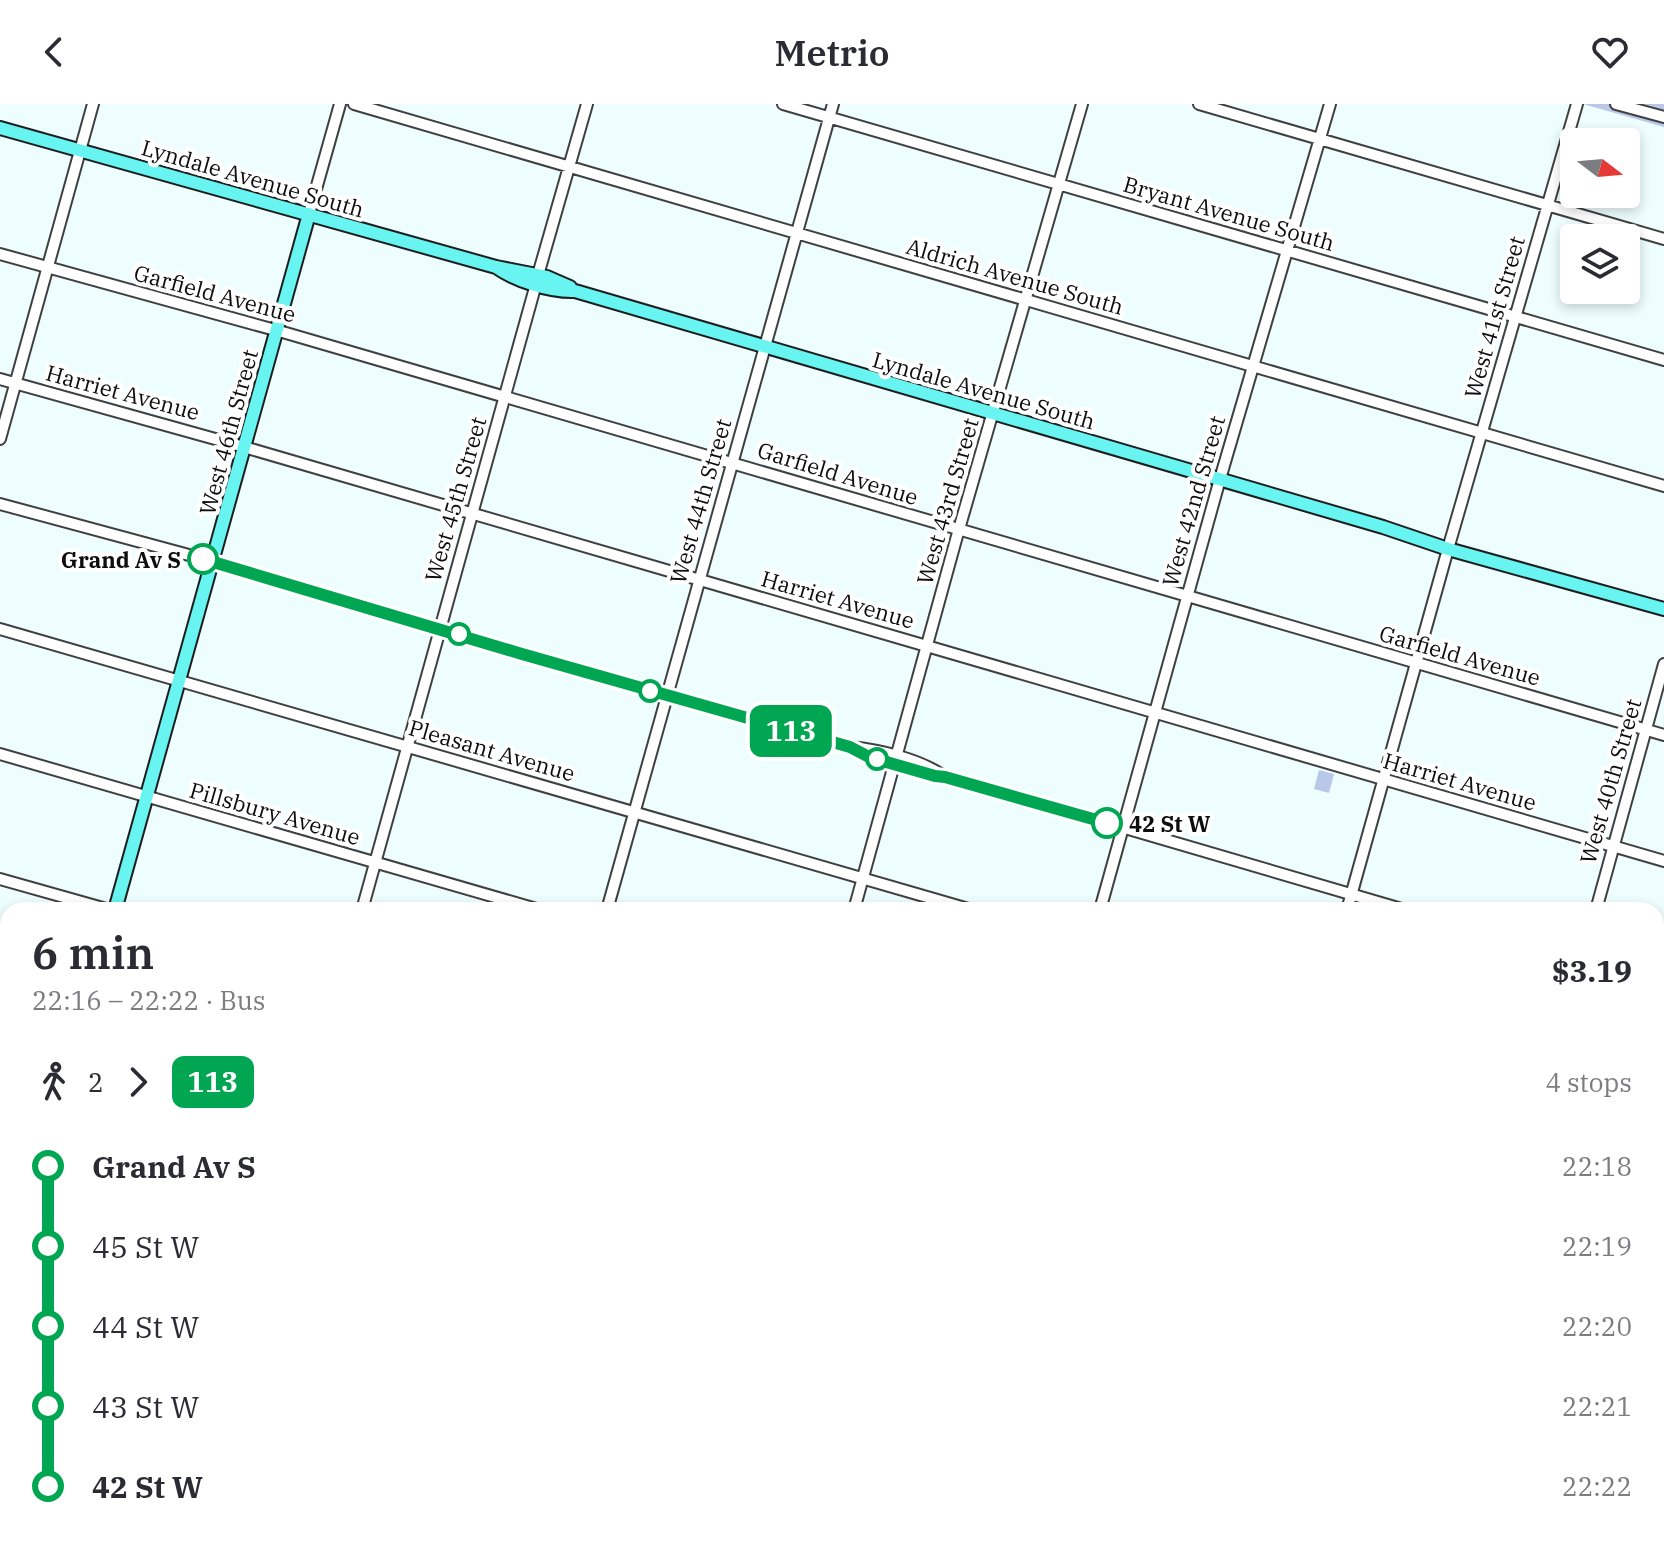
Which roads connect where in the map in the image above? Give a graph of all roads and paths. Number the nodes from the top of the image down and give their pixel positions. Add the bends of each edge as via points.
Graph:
1 (93, 104) edge
2 (340, 104) edge
3 (354, 104) edge
4 (587, 104) edge
5 (783, 104) edge
6 (833, 104) edge
7 (1082, 104) edge
8 (1199, 104) edge
9 (1330, 104) edge
10 (1577, 104) edge
11 (1616, 104) edge
12 (1664, 117) edge
13 (829, 119) junction
14 (0, 128) edge
15 (1320, 139) junction
16 (80, 150) junction
17 (569, 168) junction
18 (1059, 184) junction
19 (1547, 205) junction
20 (309, 214) junction
21 (797, 233) junction
22 (1664, 239) edge
23 (1287, 251) junction
24 (0, 254) edge
25 (47, 268) junction
26 (537, 280) junction
27 (1025, 300) junction
28 (1516, 317) junction
29 (277, 330) junction
30 (764, 346) junction
31 (1664, 360) edge
32 (1253, 366) junction
33 (0, 379) edge
34 (15, 383) junction
35 (504, 396) junction
36 (992, 413) junction
37 (1481, 433) junction
38 (0, 439) edge
39 (244, 447) junction
40 (732, 462) junction
41 (1220, 479) junction
42 (1664, 486) edge
43 (0, 504) edge
44 (471, 514) junction
45 (959, 530) junction
46 (1449, 545) junction
47 (212, 563) junction
48 (699, 580) junction
49 (1187, 596) junction
50 (1664, 609) edge
51 (440, 628) junction
52 (0, 629) edge
53 (927, 646) junction
54 (1416, 663) junction
55 (1664, 664) edge
56 (180, 680) junction
57 (666, 695) junction
58 (1155, 712) junction
59 (1645, 729) junction
60 (1664, 735) edge
61 (407, 747) junction
62 (0, 754) edge
63 (896, 761) junction
64 (1383, 780) junction
65 (148, 797) junction
66 (634, 812) junction
67 (1123, 828) junction
68 (1613, 846) junction
69 (1664, 861) edge
70 (375, 862) junction
71 (0, 879) edge
72 (863, 879) junction
73 (1351, 895) junction
74 (83, 902) edge
75 (115, 902) edge
76 (364, 902) edge
77 (512, 902) edge
78 (609, 902) edge
79 (856, 902) edge
80 (944, 902) edge
81 (1102, 902) edge
82 (1349, 902) edge
83 (1376, 902) edge
84 (1598, 902) edge

1 - 16 street
2 - 20 street, West 46th Street
3 - 17 street, Aldrich Avenue South
4 - 17 street, West 45th Street
5 - 13 street, Bryant Avenue South
6 - 13 street, West 44th Street
7 - 18 street, West 43rd Street
8 - 15 street
9 - 15 street, West 42nd Street
10 - 19 street, West 41st Street
11 - 12 street
13 - 18 street, Bryant Avenue South
13 - 21 street, West 44th Street
14 - 16 main road, Lyndale Avenue South
15 - 19 street
15 - 23 street, West 42nd Street
16 - 20 main road, Lyndale Avenue South
16 - 25 street
17 - 21 street, Aldrich Avenue South
17 - 26 street, West 45th Street
18 - 23 street, Bryant Avenue South
18 - 27 street, West 43rd Street
19 - 22 street
19 - 28 street, West 41st Street
20 - 26 main road, Lyndale Avenue South
20 - 29 main road, West 46th Street
21 - 27 street, Aldrich Avenue South
21 - 30 street, West 44th Street
23 - 28 street, Bryant Avenue South
23 - 32 street, West 42nd Street
24 - 25 street, Garfield Avenue
25 - 29 street, Garfield Avenue
25 - 34 street
26 - 30 main road, Lyndale Avenue South
26 - 35 street, West 45th Street
27 - 32 street, Aldrich Avenue South
27 - 36 street, West 43rd Street
28 - 31 street, Bryant Avenue South
28 - 37 street, West 41st Street
29 - 35 street, Garfield Avenue
29 - 39 main road, West 46th Street
30 - 36 main road, Lyndale Avenue South
30 - 40 street, West 44th Street
32 - 37 street, Aldrich Avenue South
32 - 41 street, West 42nd Street
33 - 34 street, Harriet Avenue
34 - 38 street
34 - 39 street, Harriet Avenue
35 - 40 street, Garfield Avenue
35 - 44 street, West 45th Street
36 - 41 main road, Lyndale Avenue South
36 - 45 street, West 43rd Street
37 - 42 street, Aldrich Avenue South
37 - 46 street, West 41st Street
39 - 44 street, Harriet Avenue
39 - 47 main road, West 46th Street
40 - 45 street, Garfield Avenue
40 - 48 street, West 44th Street
41 - 46 main road, Lyndale Avenue South
41 - 49 street, West 42nd Street
43 - 47 street
44 - 48 street, Harriet Avenue
44 - 51 street, West 45th Street
45 - 49 street, Garfield Avenue
45 - 53 street, West 43rd Street
46 - 50 main road, Lyndale Avenue South
46 - 54 street, West 41st Street
47 - 51 street
47 - 56 main road, West 46th Street
48 - 53 street, Harriet Avenue
48 - 57 street, West 44th Street
49 - 54 street, Garfield Avenue
49 - 58 street, West 42nd Street
51 - 57 street
51 - 61 street, West 45th Street
52 - 56 street, Pleasant Avenue
53 - 58 street, Harriet Avenue
53 - 63 street, West 43rd Street
54 - 59 street, Garfield Avenue
54 - 64 street, West 41st Street
55 - 59 street, West 40th Street
56 - 61 street, Pleasant Avenue
56 - 65 main road, West 46th Street
57 - 63 street
57 - 66 street, West 44th Street
58 - 64 street, Harriet Avenue
58 - 67 street, West 42nd Street
59 - 60 street, Garfield Avenue
59 - 68 street, West 40th Street
61 - 66 street, Pleasant Avenue
61 - 70 street, West 45th Street
62 - 65 street, Pillsbury Avenue
63 - 67 street
63 - 72 street, West 43rd Street
64 - 68 street, Harriet Avenue
64 - 73 street, West 41st Street
65 - 70 street, Pillsbury Avenue
65 - 75 main road, West 46th Street
66 - 72 street, Pleasant Avenue
66 - 78 street, West 44th Street
67 - 73 street
67 - 81 street, West 42nd Street
68 - 69 street, Harriet Avenue
68 - 84 street, West 40th Street
70 - 76 street, West 45th Street
70 - 77 street, Pillsbury Avenue
71 - 74 street
72 - 79 street, West 43rd Street
72 - 80 street, Pleasant Avenue
73 - 82 street, West 41st Street
73 - 83 street

